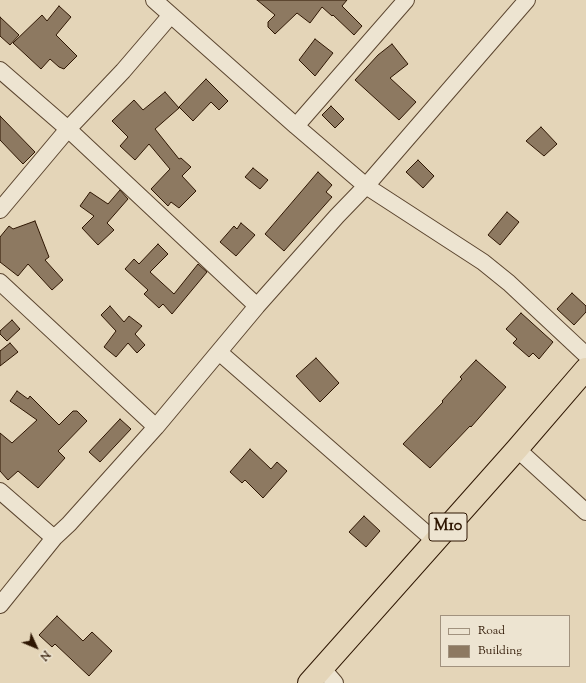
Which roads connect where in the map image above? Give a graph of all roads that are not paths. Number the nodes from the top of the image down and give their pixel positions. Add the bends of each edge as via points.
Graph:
1 (154, 0) edge
2 (406, 0) edge
3 (527, 0) edge
4 (171, 15) junction
5 (0, 70) edge
6 (296, 126) junction
7 (68, 129) junction
8 (366, 186) junction
9 (0, 210) edge
10 (0, 282) edge
11 (257, 306) junction
12 (218, 352) junction
13 (586, 355) edge
14 (586, 369) edge
15 (156, 426) junction
16 (517, 449) junction
17 (0, 491) edge
18 (586, 512) edge
19 (54, 538) junction
20 (436, 541) junction
21 (0, 605) edge
22 (322, 678) edge

1 - 4 street
2 - 6 street
3 - 8 street
4 - 6 street
4 - 7 street
5 - 7 street
6 - 8 street
7 - 9 street
7 - 11 street
8 - 11 street
8 - 13 street via 483,262
10 - 15 street
11 - 12 street
12 - 15 street
12 - 20 street
14 - 16 highway, M10
15 - 19 street
16 - 18 street
16 - 20 highway, M10
17 - 19 street
19 - 21 street
20 - 22 highway, M10

